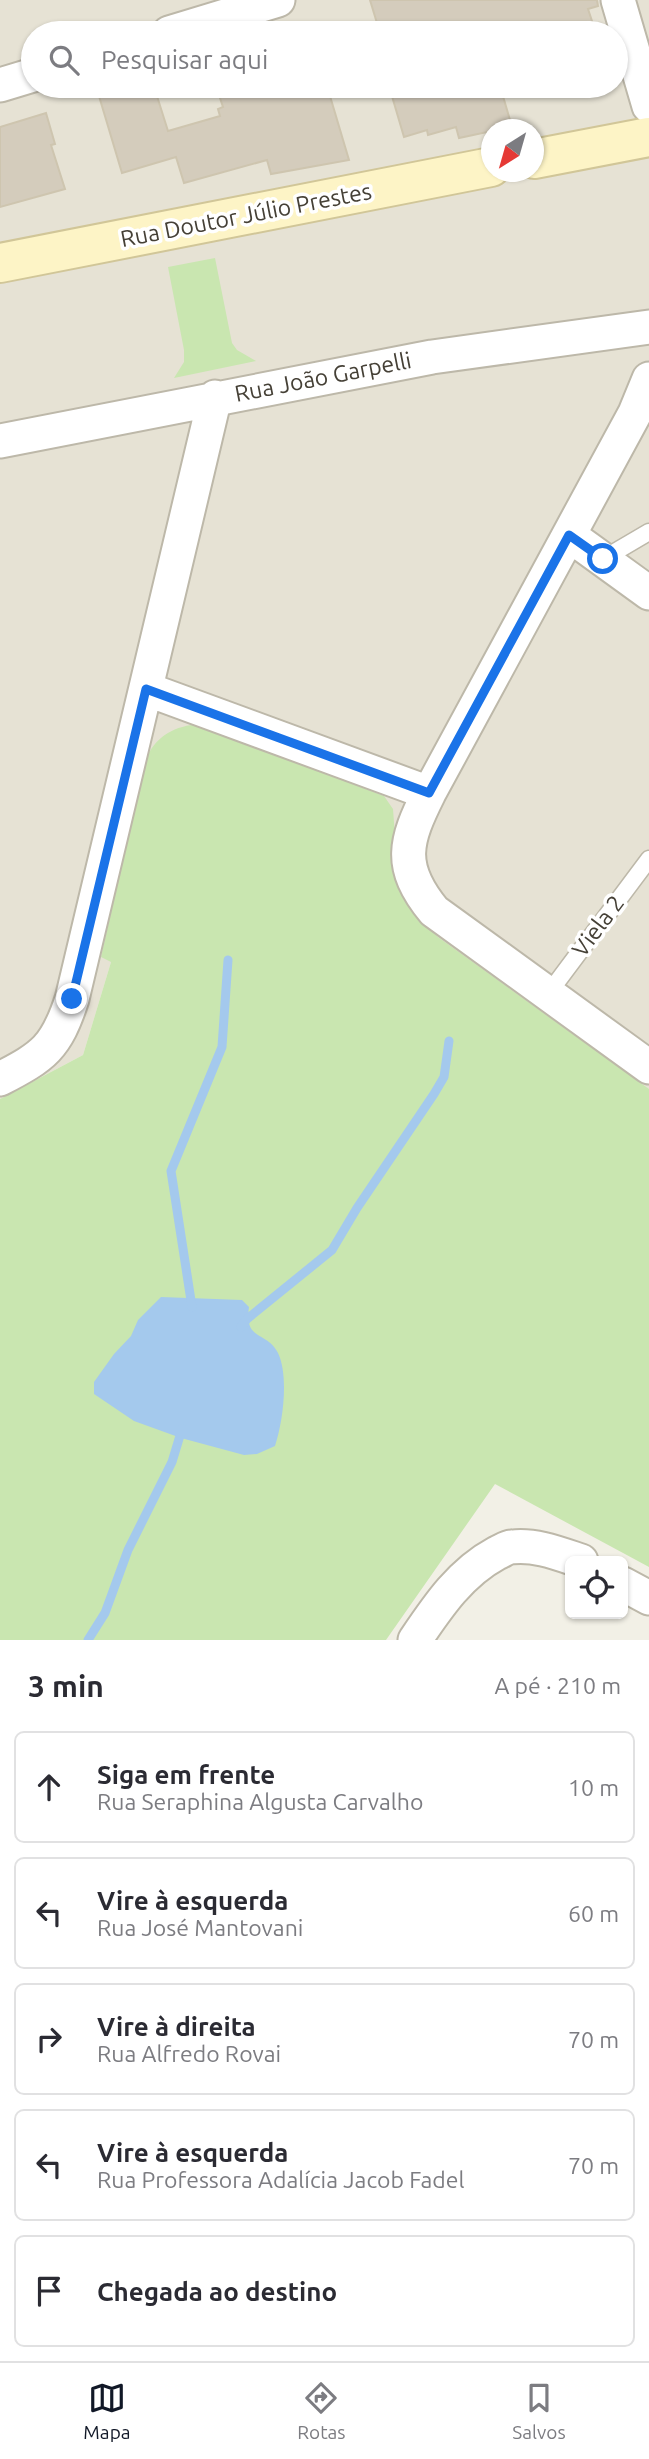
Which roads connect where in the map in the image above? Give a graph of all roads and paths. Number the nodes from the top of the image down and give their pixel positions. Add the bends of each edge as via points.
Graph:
1 (278, 0) edge
2 (618, 0) edge
3 (209, 21) edge
4 (624, 21) edge
5 (628, 34) edge
6 (21, 79) edge
7 (0, 85) edge
8 (649, 106) edge
9 (649, 137) edge
10 (544, 157) edge
11 (481, 169) edge
12 (0, 263) edge
13 (649, 327) edge
14 (649, 379) edge
15 (215, 397) junction
16 (0, 441) edge
17 (649, 532) edge
18 (569, 535) junction
19 (603, 559) junction
20 (649, 593) edge
21 (146, 689) junction
22 (429, 793) junction
23 (649, 859) edge
24 (548, 994) junction
25 (649, 1068) edge
26 (0, 1079) edge
27 (566, 1556) edge
28 (628, 1587) edge
29 (649, 1598) edge
30 (415, 1640) edge

1 - 3 street
2 - 4 street
5 - 8 street
6 - 7 street
9 - 10 street
11 - 12 street, Rua Doutor Júlio Prestes
13 - 15 street, Rua João Garpelli via 432,357
14 - 18 street
15 - 16 street, Rua João Garpelli
15 - 21 street
17 - 19 lane
18 - 19 street
18 - 22 street
19 - 20 street
21 - 22 street
21 - 26 street via 66,1018 54,1041 35,1061
22 - 24 street via 408,844 420,894 434,911
23 - 24 lane, Viela 2
24 - 25 street
27 - 30 street via 543,1548 510,1547 485,1560 444,1598
28 - 29 street

